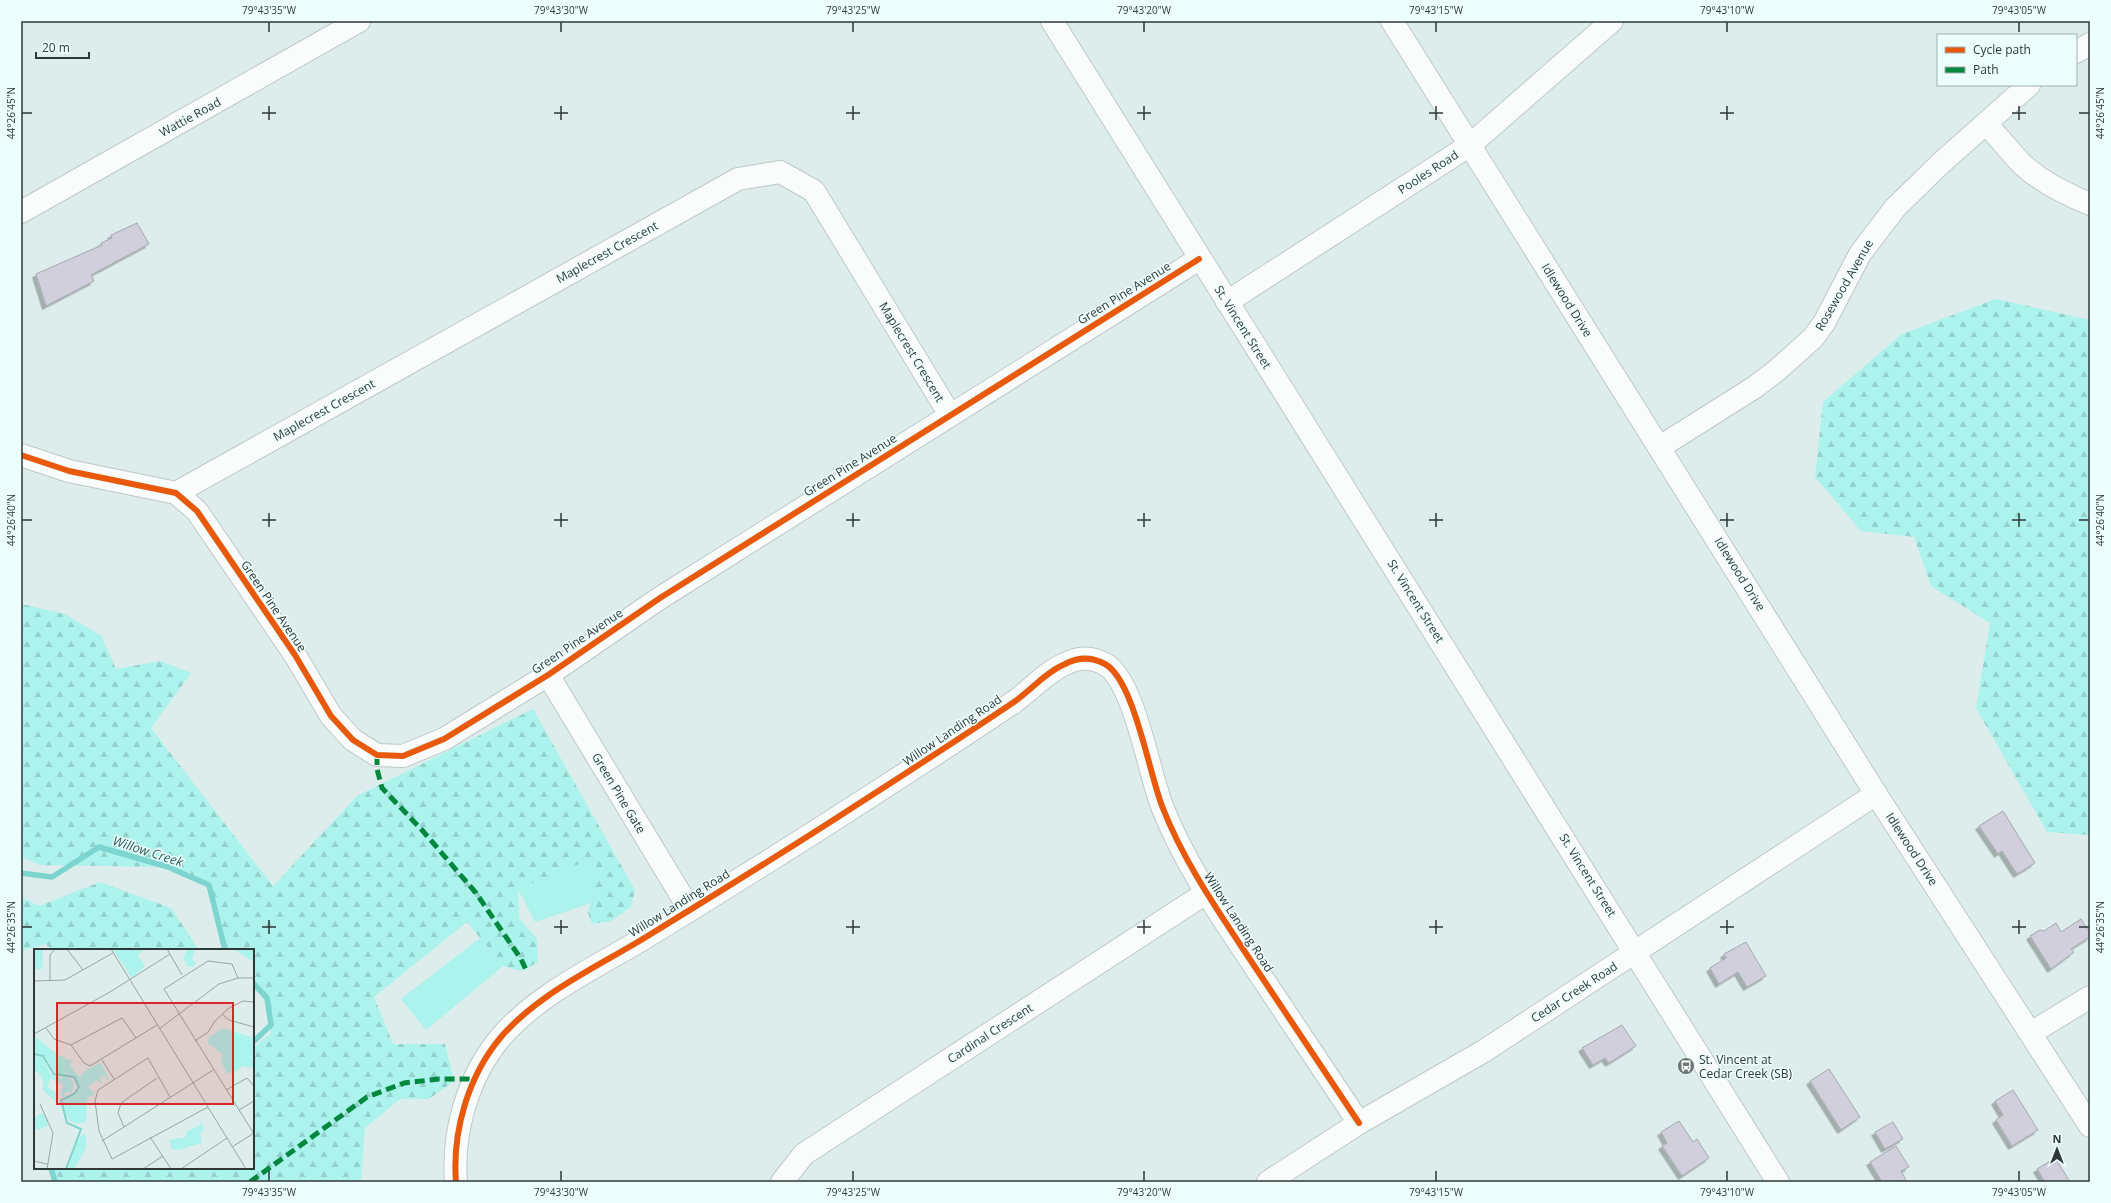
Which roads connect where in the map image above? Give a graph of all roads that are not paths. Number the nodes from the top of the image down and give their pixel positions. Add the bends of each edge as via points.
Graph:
1 (359, 21) edge
2 (1052, 21) edge
3 (1392, 21) edge
4 (1612, 21) edge
5 (2090, 44) edge
6 (2077, 51) edge
7 (2028, 86) edge
8 (1986, 124) junction
9 (1470, 145) junction
10 (2090, 204) edge
11 (21, 212) edge
12 (1199, 260) junction
13 (1227, 302) junction
14 (950, 415) junction
15 (1660, 447) junction
16 (21, 454) edge
17 (176, 493) junction
18 (548, 675) junction
19 (1876, 794) junction
20 (1206, 894) junction
21 (690, 910) junction
22 (1636, 951) junction
23 (2090, 997) edge
24 (2031, 1033) junction
25 (1359, 1123) junction
26 (2090, 1126) edge
27 (456, 1182) edge
28 (782, 1182) edge
29 (1268, 1182) edge
30 (1778, 1182) edge

1 - 11 street, Wattie Road
2 - 12 street, St. Vincent Street
3 - 9 street, Idlewood Drive
4 - 9 street, Pooles Road
5 - 6 street
7 - 8 street, Rosewood Avenue
8 - 10 street via 2022,164 2044,182
8 - 15 street, Rosewood Avenue via 1895,208 1860,254 1813,338 1755,387
9 - 13 street, Pooles Road
9 - 15 street, Idlewood Drive
12 - 13 street, St. Vincent Street
12 - 14 street, Green Pine Avenue
13 - 22 street, St. Vincent Street
14 - 17 street, Maplecrest Crescent via 814,191 780,172 738,179
14 - 18 street, Green Pine Avenue via 660,598
15 - 19 street, Idlewood Drive
16 - 17 street, Green Pine Avenue via 69,471
17 - 18 street, Green Pine Avenue via 197,511 295,655 331,716 353,740 377,755 403,756 444,739
18 - 21 street, Green Pine Gate
19 - 22 street, Cedar Creek Road
19 - 24 street, Idlewood Drive
20 - 21 street, Willow Landing Road via 1162,806 1132,704 1122,683 1109,665 1091,658 1076,659 1061,665 1025,695 944,749
20 - 25 street, Willow Landing Road
20 - 28 street, Cardinal Crescent via 804,1154
21 - 27 street, Willow Landing Road via 551,994 517,1021 500,1039 475,1079 466,1103 455,1147
22 - 25 street, Cedar Creek Road via 1484,1051
22 - 30 street, St. Vincent Street
23 - 24 street
24 - 26 street, Idlewood Drive
25 - 29 street, Cedar Creek Road

